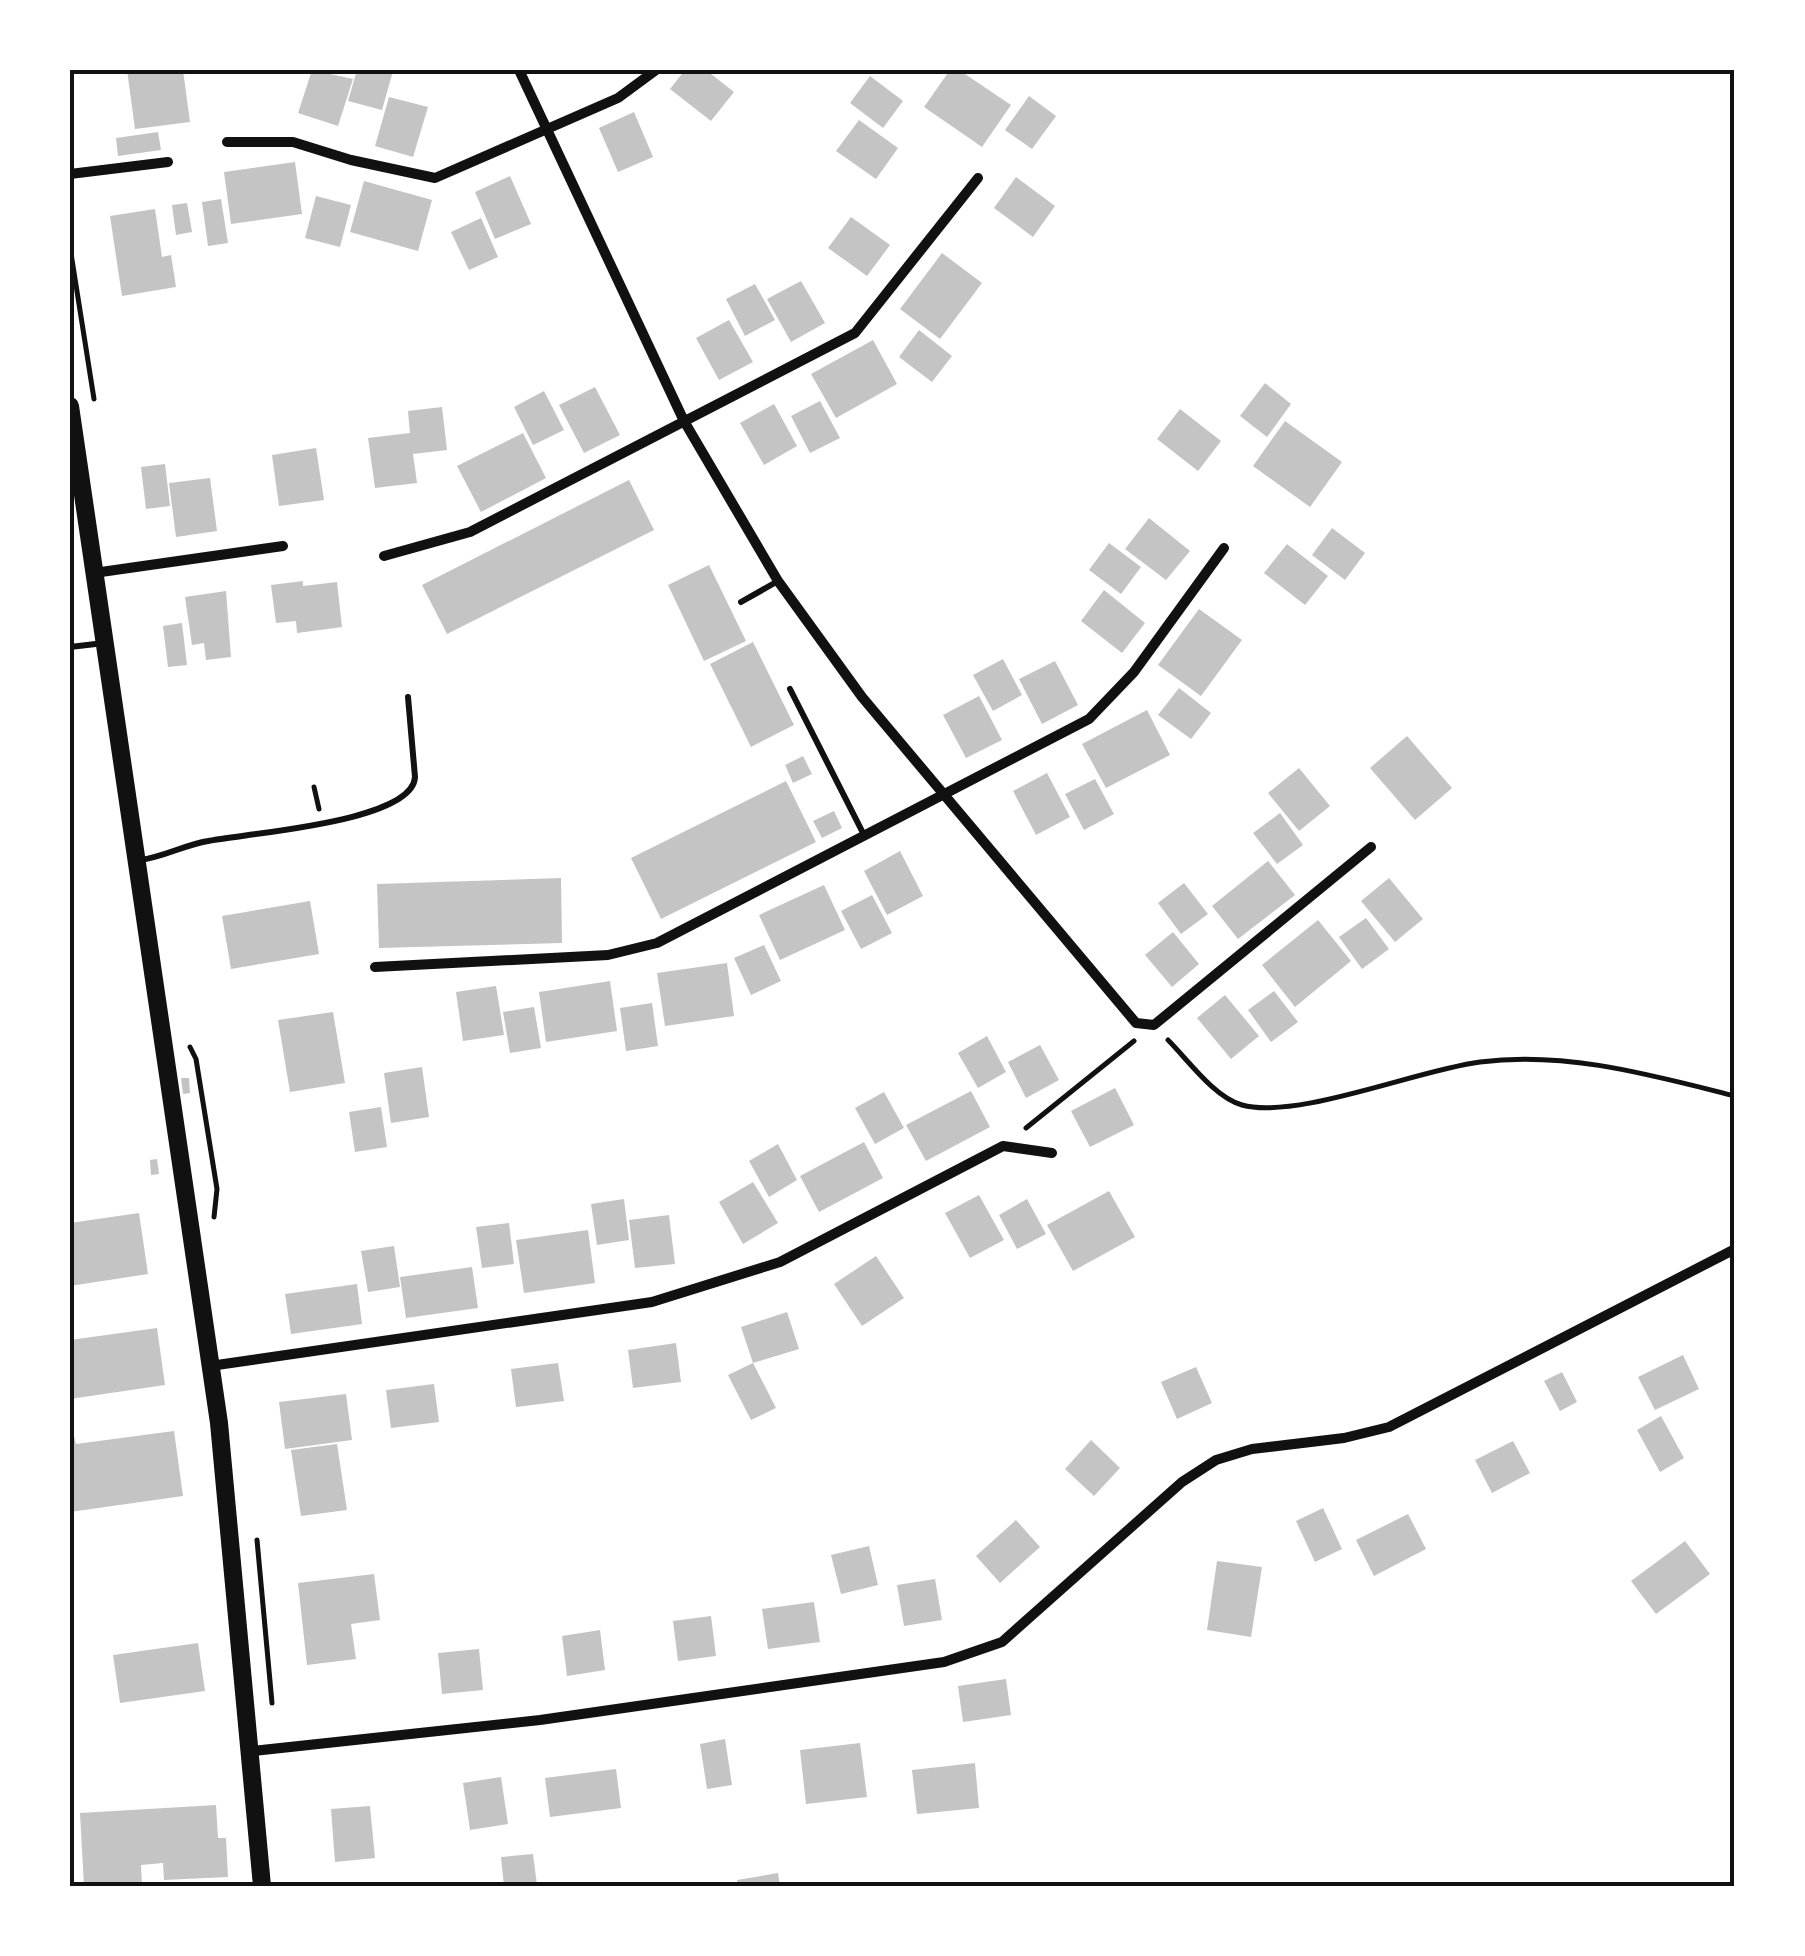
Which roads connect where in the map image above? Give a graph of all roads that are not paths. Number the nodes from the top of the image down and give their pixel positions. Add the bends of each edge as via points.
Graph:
1 (518, 70) edge
2 (656, 70) edge
3 (544, 130) junction
4 (227, 142) dead end
5 (168, 162) dead end
6 (70, 174) edge
7 (978, 178) dead end
8 (70, 406) edge
9 (684, 421) junction
10 (283, 546) dead end
11 (1224, 548) dead end
12 (384, 556) dead end
13 (94, 574) junction
14 (778, 581) junction
15 (741, 602) dead end
16 (104, 643) junction
17 (70, 647) edge
18 (790, 689) dead end
19 (408, 698) dead end
20 (947, 794) junction
21 (865, 838) junction
22 (1371, 847) dead end
23 (137, 860) junction
24 (375, 968) dead end
25 (1052, 1153) dead end
26 (1735, 1249) edge
27 (210, 1366) junction
28 (253, 1751) junction
29 (262, 1886) edge

1 - 3 street
2 - 3 street via 618,98
3 - 4 street via 435,178 293,142
3 - 9 street
5 - 6 street
7 - 9 street via 856,333
8 - 13 street
9 - 12 street via 470,532
9 - 14 street
10 - 13 street
11 - 20 street via 1134,672 1089,719
13 - 16 street
14 - 15 lane
14 - 20 street via 862,697
16 - 17 lane
16 - 23 street
18 - 21 lane
19 - 23 lane via 415,776 406,798 323,823
20 - 21 street
20 - 22 street via 1136,1023 1154,1025
21 - 24 street via 657,943 608,954
23 - 27 street
25 - 27 street via 1003,1146 780,1262 714,1286 609,1310
26 - 28 street via 1389,1427 1216,1460 1182,1482 1002,1642 944,1662 540,1720
27 - 28 street
28 - 29 street

